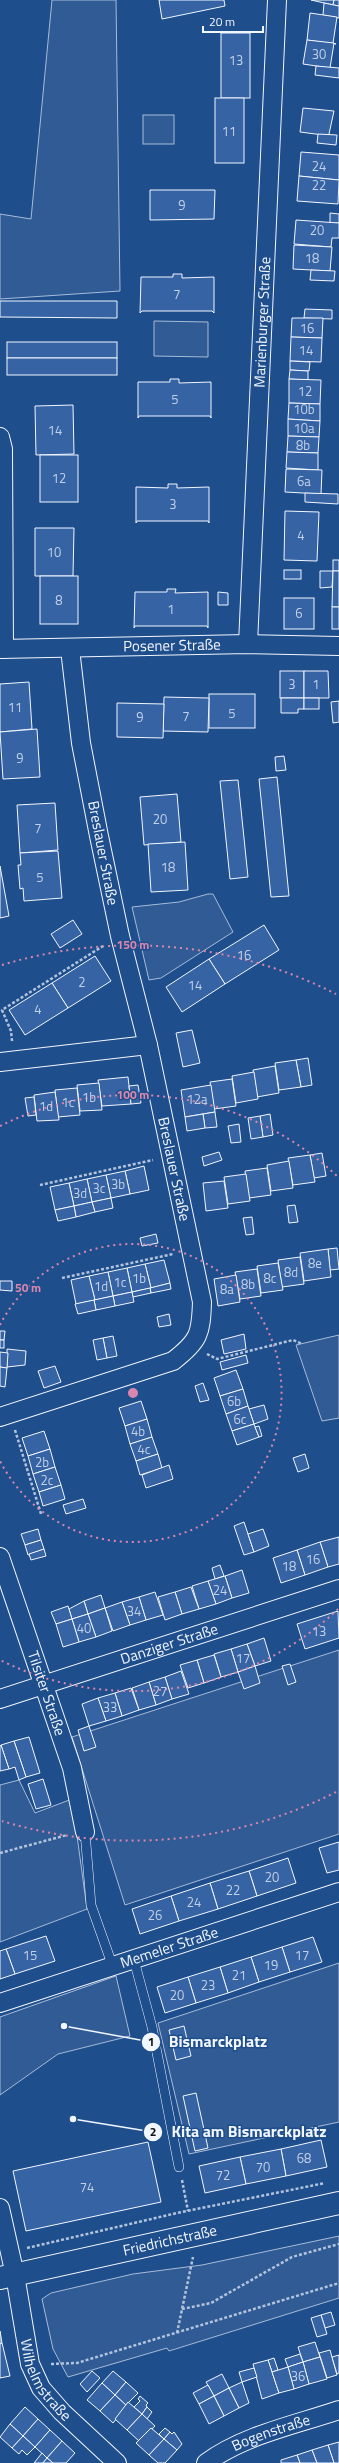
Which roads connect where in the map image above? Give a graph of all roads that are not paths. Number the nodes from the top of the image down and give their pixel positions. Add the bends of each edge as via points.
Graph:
1 (277, 0) edge
2 (0, 437) edge
3 (248, 644) junction
4 (339, 646) edge
5 (2, 649) edge
6 (70, 649) junction
7 (148, 1045) junction
8 (7, 1061) edge
9 (5, 1415) edge
10 (0, 1557) edge
11 (339, 1589) edge
12 (44, 1685) junction
13 (0, 1699) edge
14 (86, 1832) joint
15 (339, 1892) edge
16 (134, 1960) junction
17 (113, 1967) junction
18 (0, 2003) edge
19 (179, 2167) road end
20 (339, 2203) edge
21 (0, 2208) edge
22 (8, 2276) edge
23 (339, 2410) edge
24 (117, 2463) edge
25 (206, 2463) edge

1 - 3 street, Marienburger Straße
2 - 5 street, Posener Straße via 3,449
3 - 4 street, Posener Straße
3 - 6 street, Posener Straße
5 - 6 street, Posener Straße
6 - 7 street, Breslauer Straße via 81,743 120,936
7 - 8 street
7 - 9 street, Breslauer Straße via 202,1302 201,1327 192,1346 174,1361
10 - 12 street, Tilsiter Straße
11 - 12 street, Danziger Straße
12 - 13 street, Danziger Straße
12 - 14 street, Tilsiter Straße via 72,1768
14 - 17 lane via 91,1905
15 - 16 street, Memeler Straße
16 - 17 street, Memeler Straße
16 - 19 lane via 152,2027
17 - 18 street, Memeler Straße
20 - 22 street, Friedrichstraße
21 - 22 street via 10,2252
22 - 24 street, Wilhelmstraße via 30,2364 41,2388 62,2412
23 - 25 street, Bogenstraße via 250,2439 224,2450

